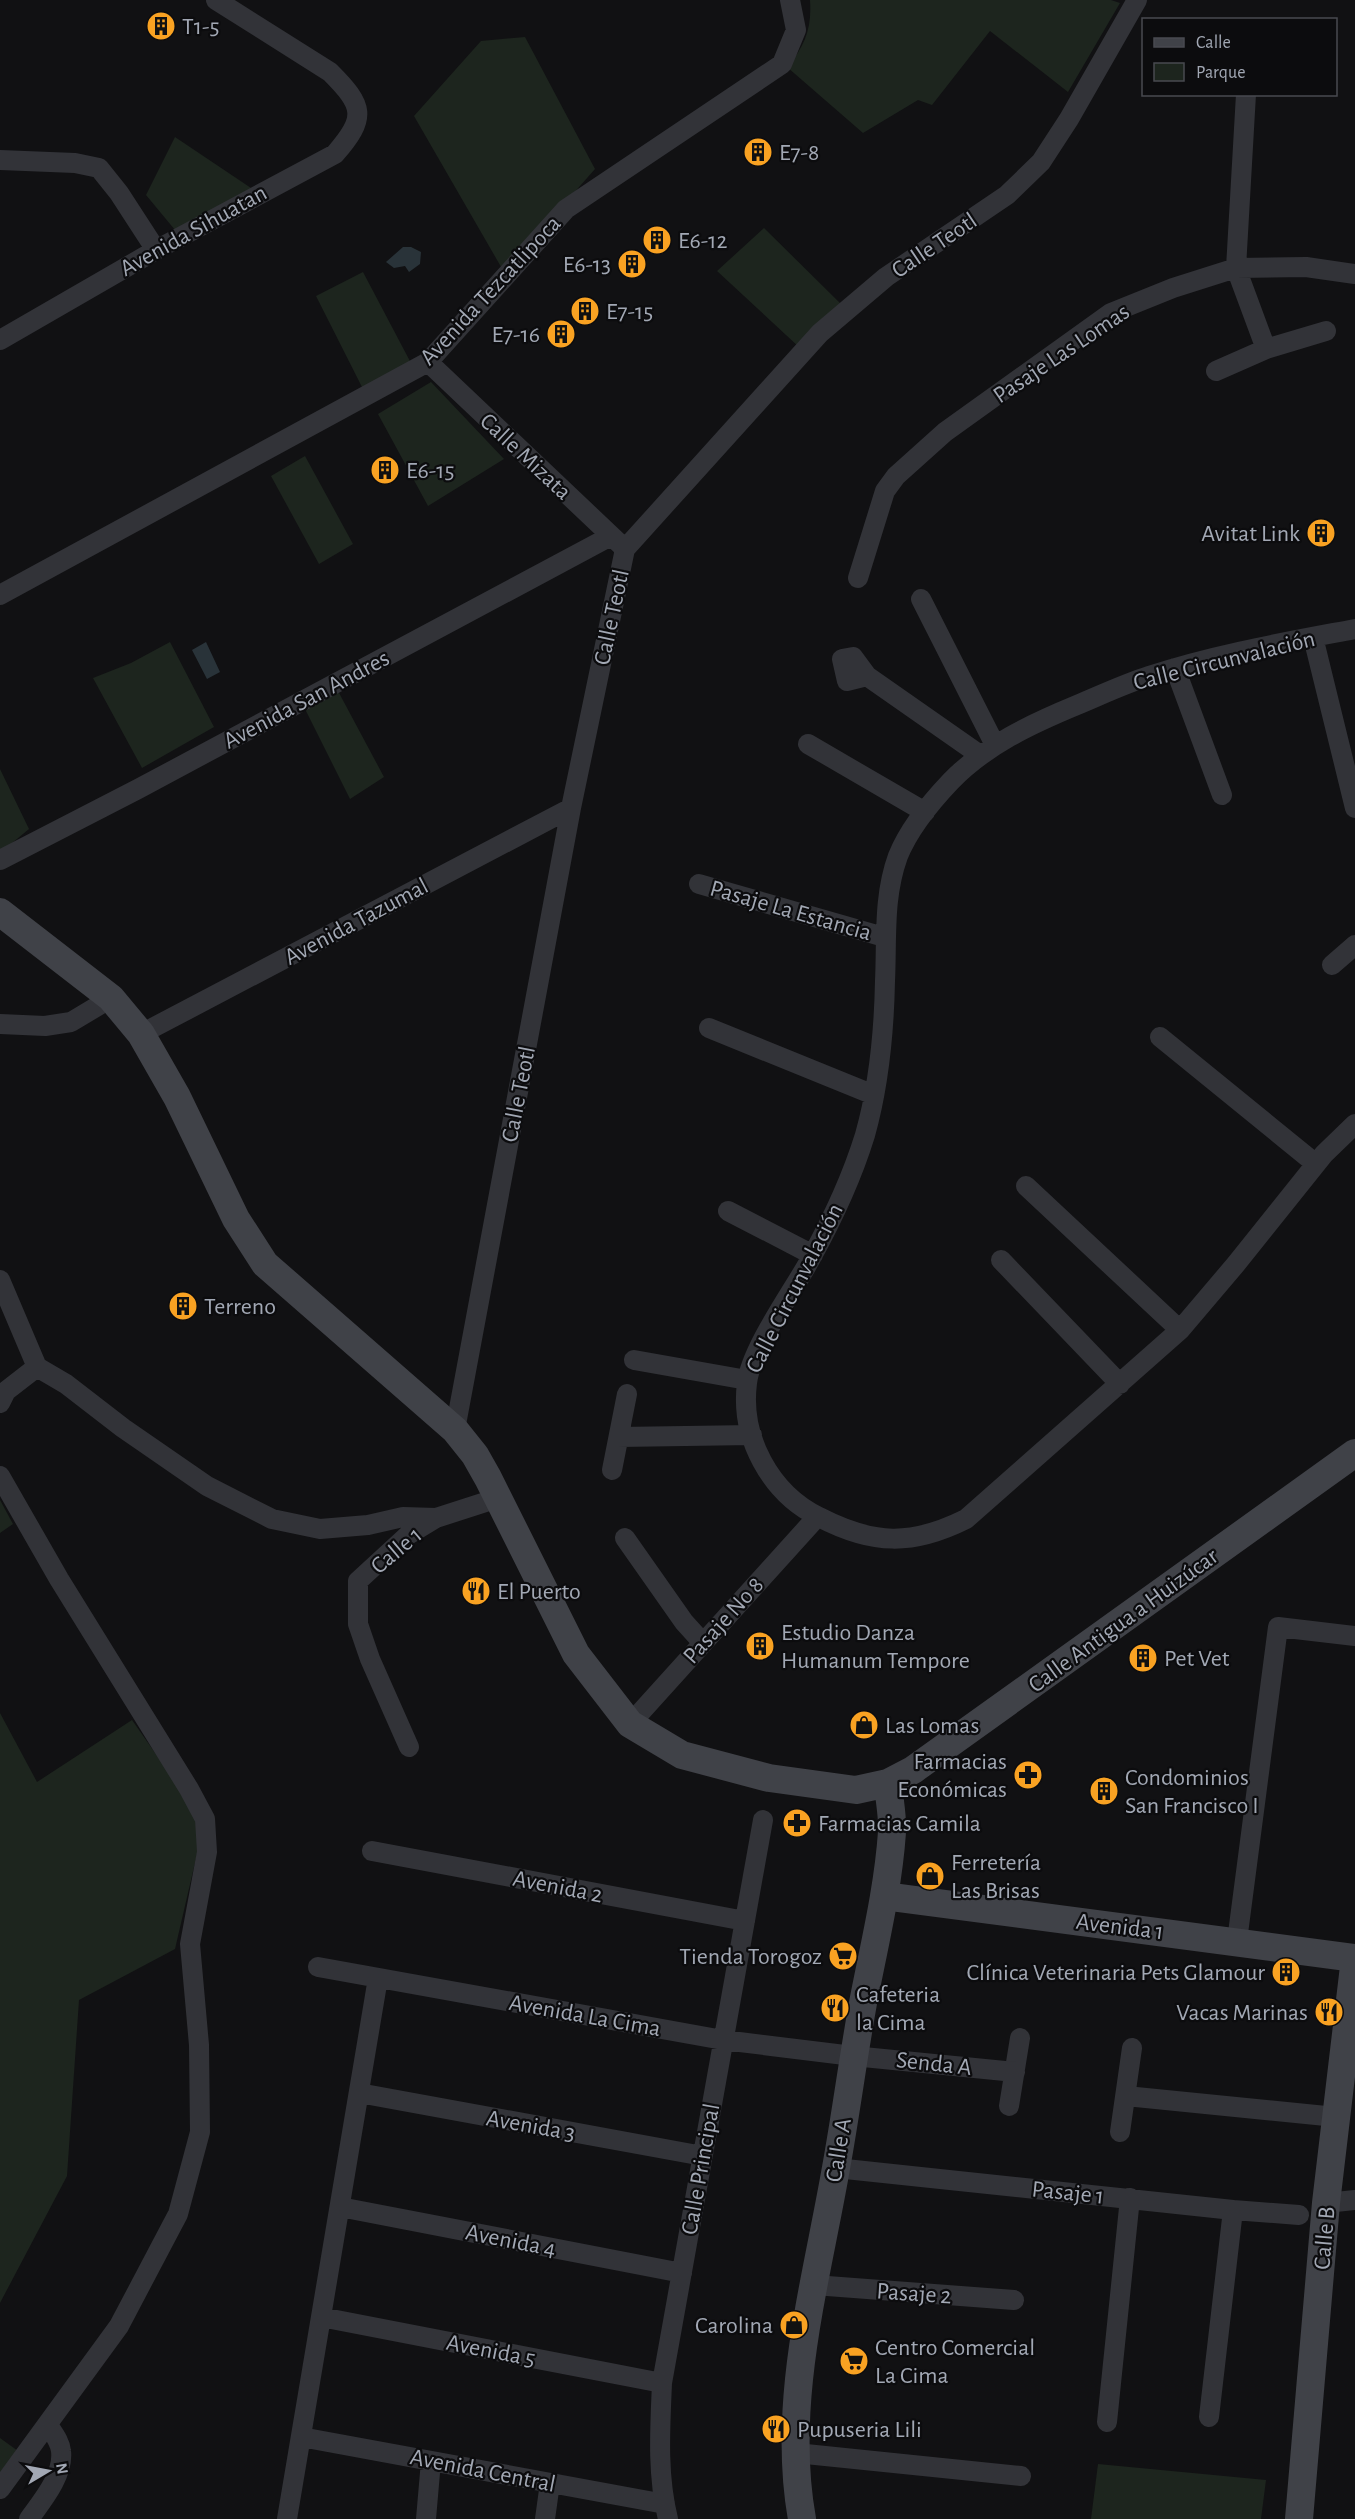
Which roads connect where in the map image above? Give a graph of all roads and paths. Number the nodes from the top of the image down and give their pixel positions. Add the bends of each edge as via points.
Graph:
1 (216, 0) edge
2 (790, 0) edge
3 (1136, 0) edge
4 (1246, 96) edge
5 (0, 160) edge
6 (156, 250) junction
7 (1236, 268) junction
8 (1355, 274) edge
9 (1326, 332) dead end
10 (0, 340) edge
11 (1266, 349) junction
12 (428, 362) junction
13 (1216, 371) dead end
14 (618, 543) junction
15 (858, 578) dead end
16 (0, 595) edge
17 (921, 599) dead end
18 (1355, 629) edge
19 (1313, 637) junction
20 (1175, 668) junction
21 (867, 676) dead end
22 (808, 744) dead end
23 (987, 750) junction
24 (1222, 795) dead end
25 (571, 808) junction
26 (1355, 808) edge
27 (925, 812) junction
28 (0, 860) edge
29 (699, 884) dead end
30 (0, 912) edge
31 (884, 937) junction
32 (1355, 945) edge
33 (1332, 965) dead end
34 (111, 998) junction
35 (0, 1024) edge
36 (710, 1028) dead end
37 (141, 1034) junction
38 (1160, 1037) dead end
39 (874, 1095) junction
40 (1355, 1124) edge
41 (1316, 1164) junction
42 (1026, 1186) dead end
43 (728, 1210) dead end
44 (813, 1255) junction
45 (1001, 1260) dead end
46 (0, 1280) edge
47 (1180, 1330) junction
48 (634, 1360) dead end
49 (38, 1366) junction
50 (747, 1380) junction
51 (1120, 1384) junction
52 (627, 1394) dead end
53 (0, 1403) edge
54 (455, 1430) junction
55 (752, 1435) junction
56 (619, 1437) junction
57 (1355, 1453) edge
58 (612, 1470) dead end
59 (0, 1476) edge
60 (498, 1498) junction
61 (817, 1517) junction
62 (436, 1518) junction
63 (625, 1538) dead end
64 (1355, 1636) edge
65 (703, 1643) junction
66 (630, 1724) junction
67 (409, 1747) dead end
68 (888, 1783) junction
69 (763, 1820) dead end
70 (372, 1851) dead end
71 (884, 1896) junction
72 (745, 1921) junction
73 (1237, 1941) junction
74 (1355, 1958) edge
75 (318, 1967) dead end
76 (378, 1978) junction
77 (1020, 2038) dead end
78 (723, 2040) junction
79 (1132, 2048) dead end
80 (854, 2056) junction
81 (1015, 2072) junction
82 (359, 2093) junction
83 (1126, 2096) junction
84 (1009, 2106) dead end
85 (1336, 2117) junction
86 (1120, 2132) dead end
87 (703, 2156) junction
88 (836, 2168) junction
89 (1130, 2198) junction
90 (1355, 2200) edge
91 (1326, 2203) junction
92 (340, 2207) junction
93 (1233, 2210) junction
94 (1299, 2215) dead end
95 (682, 2273) junction
96 (814, 2285) junction
97 (1014, 2300) dead end
98 (321, 2317) junction
99 (662, 2383) junction
100 (1209, 2417) dead end
101 (1107, 2422) dead end
102 (48, 2425) junction
103 (301, 2437) junction
104 (796, 2453) junction
105 (431, 2461) junction
106 (1020, 2476) dead end
107 (550, 2483) junction
108 (0, 2489) edge
109 (666, 2512) edge
110 (29, 2519) edge
111 (287, 2519) edge
112 (426, 2519) edge
113 (545, 2519) edge
114 (802, 2519) edge
115 (1299, 2519) edge

1 - 6 street, Avenida Sihuatan via 330,72 356,101 358,123 335,154
2 - 12 street, Avenida Tezcatlipoca via 796,30 782,64 566,209
3 - 14 street, Calle Teotl via 1041,162 1007,195 886,277 820,333
4 - 7 street
5 - 6 street via 75,163 99,168
6 - 10 street, Avenida Sihuatan
7 - 8 street, Pasaje Las Lomas via 1306,267
7 - 11 street
7 - 15 street, Pasaje Las Lomas via 1111,314 945,432 885,491
9 - 11 street
11 - 13 street
12 - 14 street, Calle Mizata
12 - 16 street, Avenida Tezcatlipoca
14 - 25 street, Calle Teotl
14 - 28 street, Avenida San Andres
17 - 23 street
18 - 19 street, Calle Circunvalación
19 - 20 street, Calle Circunvalación
19 - 26 street
20 - 23 street, Calle Circunvalación via 1046,718
20 - 24 street
21 - 23 street
22 - 27 street
23 - 27 street, Calle Circunvalación
25 - 37 street, Avenida Tazumal
25 - 54 street, Calle Teotl
27 - 31 street, Calle Circunvalación via 900,852 888,897
29 - 31 street, Pasaje La Estancia
30 - 34 main road
31 - 39 street, Calle Circunvalación via 884,1013
32 - 33 street
34 - 35 street via 71,1022 45,1026
34 - 37 main road
36 - 39 street
37 - 54 main road via 177,1097 236,1219 265,1264
38 - 41 street
39 - 44 street, Calle Circunvalación via 847,1182
40 - 41 street, Calle Circunvalación
41 - 47 street, Calle Circunvalación
42 - 47 street
43 - 44 street
44 - 50 street, Calle Circunvalación via 760,1345
45 - 51 street
46 - 49 street
47 - 51 street, Calle Circunvalación
48 - 50 street
49 - 53 street via 6,1391
49 - 62 street via 207,1485 272,1519 320,1529 403,1517
50 - 55 street, Calle Circunvalación
51 - 61 street, Calle Circunvalación via 995,1495 950,1527 923,1536 887,1540
52 - 56 street
54 - 60 main road via 475,1455
55 - 56 street
55 - 61 street, Calle Circunvalación via 770,1477
56 - 58 street
57 - 68 main road, Calle Antigua a Huizúcar via 913,1770
59 - 102 street via 59,1580 189,1789 205,1819 207,1852 190,1944 199,2045 200,2132 177,2214 146,2278 119,2326
60 - 62 street, Calle 1
60 - 66 main road via 576,1654
61 - 65 street, Pasaje No 8
62 - 67 street, Calle 1 via 408,1536 358,1581 358,1624
63 - 65 street
64 - 73 street via 1278,1627
65 - 66 street, Pasaje No 8
66 - 68 main road, Calle Antigua a Huizúcar via 682,1755 769,1778 856,1790
68 - 71 main road, Calle A via 892,1830
69 - 72 street, Calle Principal
70 - 72 street, Avenida 2
71 - 73 main road, Avenida 1
71 - 80 main road, Calle A
72 - 78 street, Calle Principal
73 - 74 main road, Avenida 1
74 - 85 main road, Calle B
75 - 76 street, Avenida La Cima
76 - 78 street, Avenida La Cima
76 - 82 street
77 - 81 street
78 - 80 street, Avenida La Cima
78 - 87 street, Calle Principal
79 - 83 street
80 - 81 street, Senda A
80 - 88 main road, Calle A
81 - 84 street
82 - 87 street, Avenida 3
82 - 92 street
83 - 85 street
83 - 86 street
85 - 91 main road, Calle B
87 - 95 street, Calle Principal
88 - 89 street, Pasaje 1
88 - 96 main road, Calle A
89 - 93 street, Pasaje 1
89 - 101 street
90 - 91 street
91 - 115 main road, Calle B
92 - 95 street, Avenida 4
92 - 98 street
93 - 94 street, Pasaje 1
93 - 100 street
95 - 99 street, Calle Principal
96 - 97 street, Pasaje 2
96 - 104 main road, Calle A via 800,2386
98 - 99 street, Avenida 5
98 - 103 street
99 - 109 street, Calle Principal via 659,2450
102 - 108 street
102 - 110 street via 61,2453 55,2478
103 - 105 street, Avenida Central
103 - 111 street
104 - 106 street
104 - 114 main road, Calle A
105 - 107 street, Avenida Central
105 - 112 street
107 - 109 street, Avenida Central
107 - 113 street

